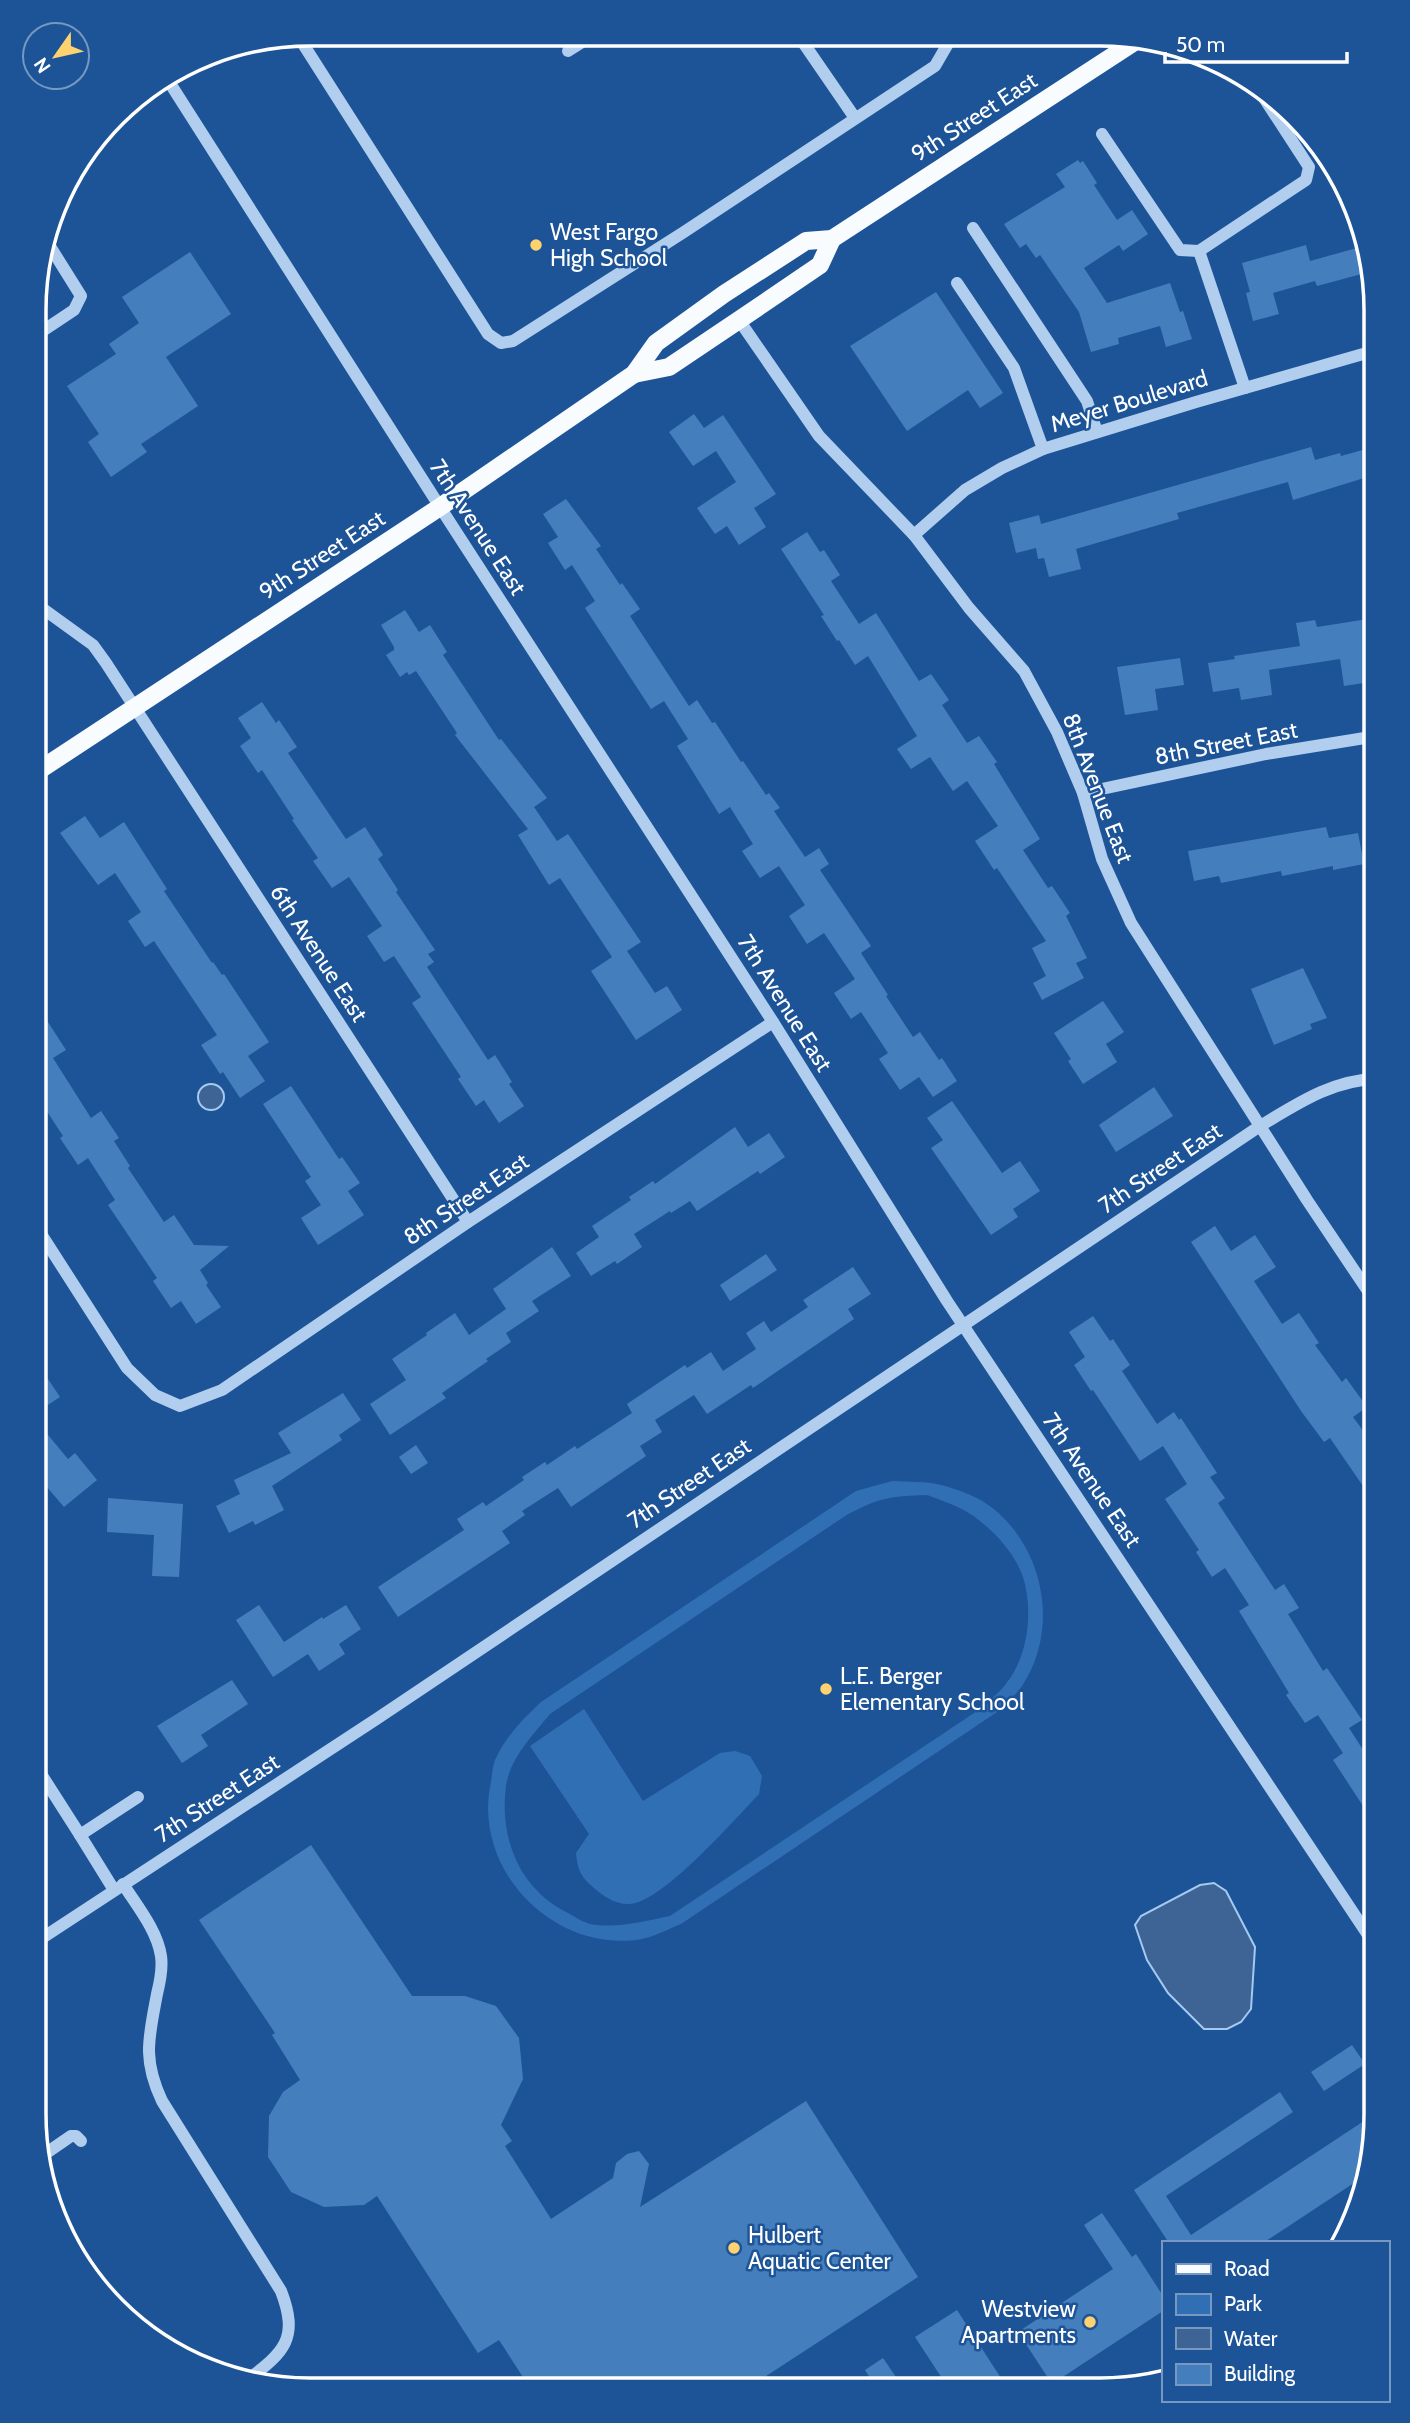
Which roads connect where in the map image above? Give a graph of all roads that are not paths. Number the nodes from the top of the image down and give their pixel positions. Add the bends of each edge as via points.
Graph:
1 (304, 46) edge
2 (576, 46) edge
3 (806, 46) edge
4 (946, 46) edge
5 (1127, 47) edge
6 (568, 51) dead end
7 (171, 85) edge
8 (1270, 107) edge
9 (855, 118) junction
10 (1102, 134) dead end
11 (973, 229) dead end
12 (832, 239) junction
13 (52, 250) edge
14 (1199, 251) junction
15 (957, 283) dead end
16 (739, 320) junction
17 (46, 329) edge
18 (1364, 354) edge
19 (634, 374) junction
20 (1245, 388) junction
21 (1097, 432) junction
22 (1043, 449) junction
23 (440, 507) junction
24 (914, 535) junction
25 (46, 611) edge
26 (135, 706) junction
27 (1364, 738) edge
28 (46, 766) edge
29 (1083, 793) junction
30 (773, 1022) junction
31 (1364, 1079) edge
32 (1261, 1126) junction
33 (468, 1222) junction
34 (46, 1242) edge
35 (1364, 1285) edge
36 (962, 1324) junction
37 (46, 1782) edge
38 (138, 1797) dead end
39 (80, 1835) junction
40 (119, 1887) junction
41 (1364, 1929) edge
42 (46, 1935) edge
43 (81, 2141) dead end
44 (49, 2151) edge
45 (258, 2372) edge

1 - 9 street via 488,334 501,343 513,341
2 - 6 street
3 - 9 street
4 - 9 street via 935,65
5 - 12 main road, 9th Street East
7 - 23 street, 7th Avenue East
8 - 14 street via 1309,167 1307,180
10 - 14 street via 1180,250
11 - 21 street via 1087,401
12 - 16 main road, 9th Street East via 820,265
12 - 19 main road, 9th Street East via 806,241 724,295 656,343
13 - 17 street via 81,296 74,310
14 - 20 street
15 - 22 street via 1014,368
16 - 19 main road, 9th Street East via 669,367
16 - 24 street, 8th Avenue East via 819,436
18 - 20 street, Meyer Boulevard
19 - 23 main road, 9th Street East
20 - 21 street, Meyer Boulevard
21 - 22 street, Meyer Boulevard
22 - 24 street, Meyer Boulevard via 965,491
23 - 26 main road, 9th Street East
23 - 30 street, 7th Avenue East
24 - 29 street, 8th Avenue East via 1024,671
25 - 26 street, 6th Avenue East via 93,645
26 - 28 main road, 9th Street East
26 - 33 street, 6th Avenue East
27 - 29 street, 8th Street East
29 - 32 street, 8th Avenue East via 1102,859 1131,923
30 - 33 street, 8th Street East
30 - 36 street, 7th Avenue East
31 - 32 street, 7th Street East via 1320,1090
32 - 35 street, 8th Avenue East
32 - 36 street, 7th Street East
33 - 34 street, 8th Street East via 222,1390 180,1406 155,1395 127,1368
36 - 40 street, 7th Street East
36 - 41 street, 7th Avenue East
37 - 39 street
38 - 39 street
39 - 40 street
40 - 42 street, 7th Street East
40 - 45 street via 155,1938 161,1955 148,2043 155,2087 282,2291 289,2312 283,2348
43 - 44 street via 71,2136

